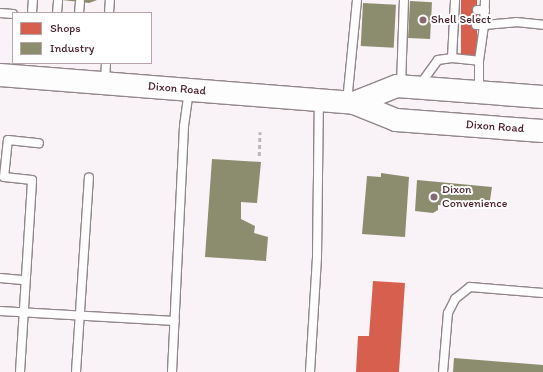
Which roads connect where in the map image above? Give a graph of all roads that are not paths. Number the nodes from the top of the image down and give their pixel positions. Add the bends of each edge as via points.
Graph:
1 (33, 0) edge
2 (110, 0) edge
3 (357, 0) edge
4 (404, 0) edge
5 (455, 0) edge
6 (485, 0) edge
7 (58, 1) edge
8 (80, 2) dead end
9 (32, 12) edge
10 (57, 12) edge
11 (79, 12) edge
12 (109, 12) edge
13 (0, 13) edge
14 (12, 14) edge
15 (480, 25) junction
16 (543, 25) edge
17 (452, 58) junction
18 (479, 61) junction
19 (106, 73) edge
20 (0, 74) edge
21 (410, 87) junction
22 (189, 90) junction
23 (479, 92) junction
24 (543, 97) edge
25 (319, 100) junction
26 (350, 103) junction
27 (543, 131) edge
28 (39, 143) dead end
29 (89, 176) dead end
30 (2, 177) edge
31 (0, 278) edge
32 (25, 280) junction
33 (543, 293) edge
34 (0, 311) edge
35 (23, 313) junction
36 (80, 316) junction
37 (175, 321) junction
38 (20, 372) edge
39 (76, 372) edge
40 (172, 372) edge
41 (310, 372) edge
42 (443, 372) edge

1 - 9 lane
2 - 12 lane
3 - 26 lane
4 - 21 lane
5 - 17 lane via 458,10
6 - 15 lane
7 - 10 lane
8 - 11 lane
13 - 14 lane
15 - 16 lane via 516,22
15 - 18 lane
17 - 18 lane
17 - 21 lane via 438,60
18 - 23 lane
19 - 20 main road, Dixon Road
19 - 22 main road, Dixon Road
21 - 23 main road, Dixon Road
21 - 26 main road, Dixon Road
22 - 25 main road, Dixon Road
22 - 37 lane via 184,126
23 - 24 main road, Dixon Road
25 - 26 main road, Dixon Road
25 - 41 lane via 317,256
26 - 27 main road, Dixon Road via 396,120
28 - 30 lane via 8,140
29 - 36 lane
30 - 32 lane via 32,180
31 - 32 lane
32 - 35 lane
33 - 42 lane via 470,287 455,299 448,313
34 - 35 lane
35 - 36 lane
35 - 38 lane
36 - 37 lane
36 - 39 lane
37 - 40 lane

